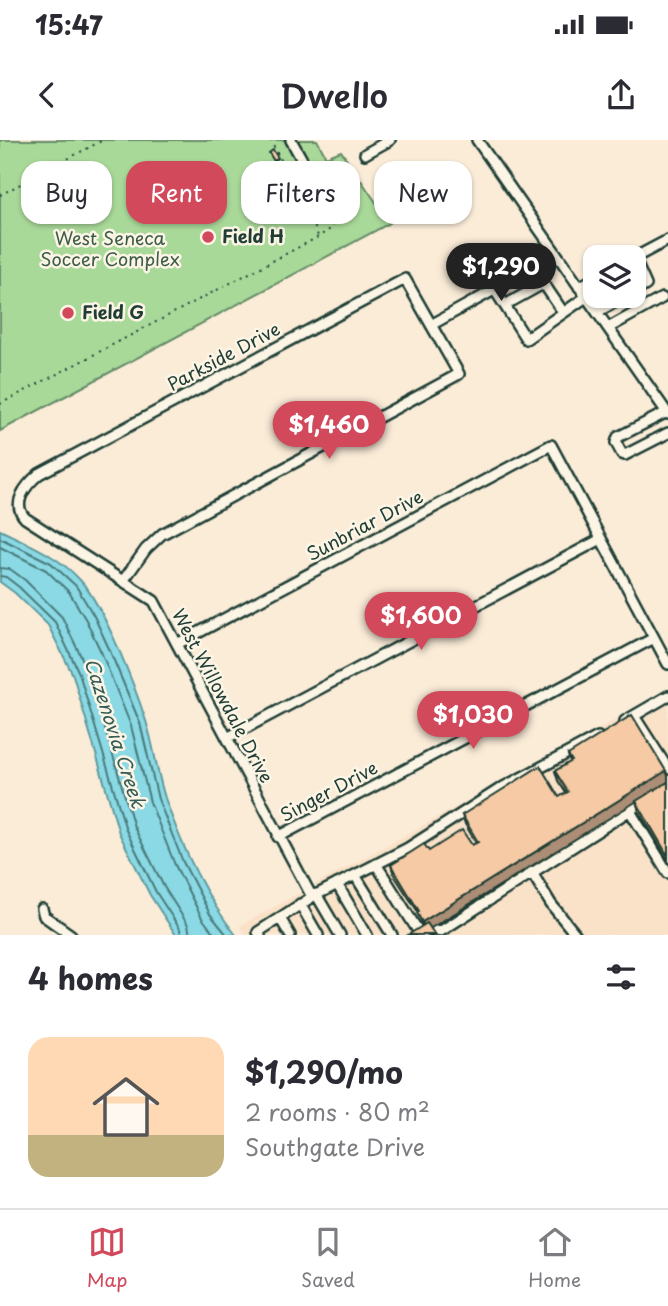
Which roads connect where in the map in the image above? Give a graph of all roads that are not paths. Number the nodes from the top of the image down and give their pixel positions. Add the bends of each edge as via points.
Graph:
1 (291, 140) edge
2 (390, 140) edge
3 (477, 140) edge
4 (365, 153) dead end
5 (303, 161) edge
6 (668, 240) edge
7 (646, 252) edge
8 (557, 255) junction
9 (583, 285) edge
10 (579, 287) junction
11 (495, 289) junction
12 (583, 293) edge
13 (662, 298) dead end
14 (583, 299) edge
15 (505, 305) junction
16 (594, 308) edge
17 (604, 308) edge
18 (563, 312) junction
19 (597, 312) junction
20 (431, 325) junction
21 (608, 328) junction
22 (667, 413) edge
23 (668, 433) edge
24 (20, 499) joint
25 (601, 539) junction
26 (123, 581) junction
27 (654, 638) junction
28 (177, 644) junction
29 (668, 664) edge
30 (668, 696) edge
31 (634, 716) junction
32 (613, 728) edge
33 (603, 734) edge
34 (227, 738) junction
35 (668, 769) edge
36 (657, 793) edge
37 (630, 811) junction
38 (278, 837) junction
39 (376, 864) junction
40 (531, 872) junction
41 (668, 873) edge
42 (355, 875) junction
43 (337, 884) junction
44 (314, 896) junction
45 (300, 905) junction
46 (42, 909) dead end
47 (279, 918) junction
48 (442, 933) edge
49 (71, 935) edge
50 (260, 935) edge
51 (290, 935) edge
52 (318, 935) edge
53 (341, 935) edge
54 (367, 935) edge
55 (393, 935) edge
56 (420, 935) edge
57 (576, 935) edge

1 - 5 street
2 - 4 street
3 - 8 street
6 - 7 street
8 - 10 street
8 - 11 street
9 - 10 street
10 - 12 street
11 - 15 street
11 - 20 street
13 - 21 street
14 - 18 street
15 - 18 street via 541,285
15 - 18 street via 526,339
16 - 19 street
17 - 19 street
19 - 21 street
20 - 24 street, Parkside Drive via 405,279 39,474
20 - 26 street via 459,374 162,534
21 - 22 street
22 - 23 street via 618,437 616,443 625,455
24 - 26 street, West Willowdale Drive via 19,509 25,518
25 - 27 street
25 - 28 street, Sunbriar Drive via 551,445
25 - 34 street
26 - 28 street, West Willowdale Drive via 154,601
27 - 29 street
27 - 38 street, Singer Drive
28 - 34 street, West Willowdale Drive
30 - 31 street
31 - 32 street
31 - 35 street
33 - 39 street
34 - 38 street, West Willowdale Drive
36 - 37 street
37 - 40 street
37 - 41 street
38 - 44 street, West Willowdale Drive
39 - 42 street
39 - 56 street
40 - 48 street
40 - 57 street
42 - 43 street
42 - 55 street
43 - 44 street
43 - 54 street
44 - 45 street
44 - 53 street, West Willowdale Drive
45 - 47 street
45 - 52 street
46 - 49 street via 44,916
47 - 50 street via 258,932
47 - 51 street
48 - 56 street via 434,930

